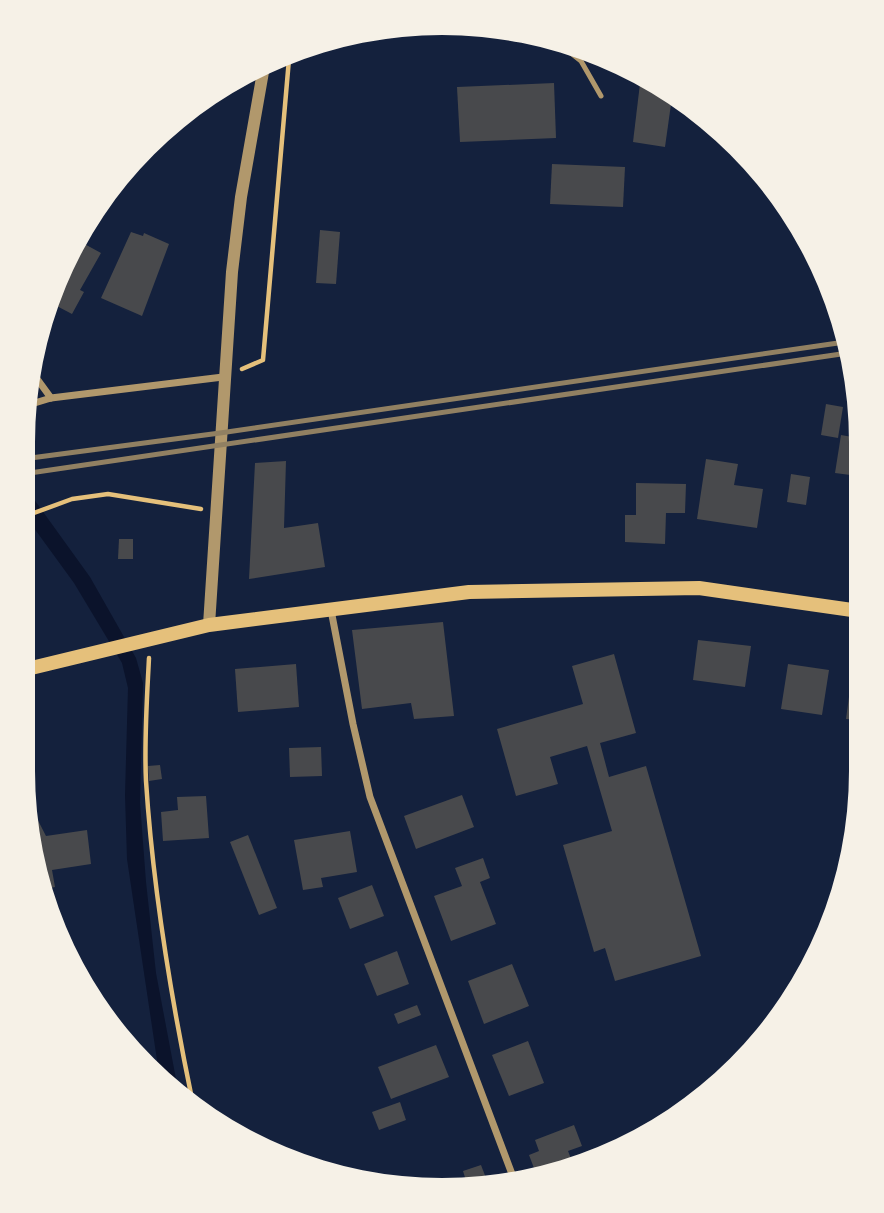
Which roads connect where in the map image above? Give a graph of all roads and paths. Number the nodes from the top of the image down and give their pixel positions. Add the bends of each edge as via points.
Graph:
1 (578, 59) edge
2 (288, 65) edge
3 (262, 77) edge
4 (601, 96) dead end
5 (223, 377) junction
6 (39, 382) edge
7 (51, 398) junction
8 (37, 402) edge
9 (215, 511) junction
10 (35, 513) edge
11 (331, 609) junction
12 (849, 610) edge
13 (209, 625) junction
14 (143, 641) junction
15 (35, 667) edge
16 (190, 1091) edge
17 (511, 1172) edge

1 - 4 lane
2 - 5 path via 263,359
3 - 5 street via 241,197
5 - 7 street
5 - 9 street
6 - 7 street
7 - 8 street
9 - 10 path via 108,494 72,499
9 - 13 street
11 - 12 main road via 468,592 699,588
11 - 13 main road
11 - 17 street via 370,797
13 - 14 main road
14 - 15 main road
14 - 16 path via 146,779 173,1007

